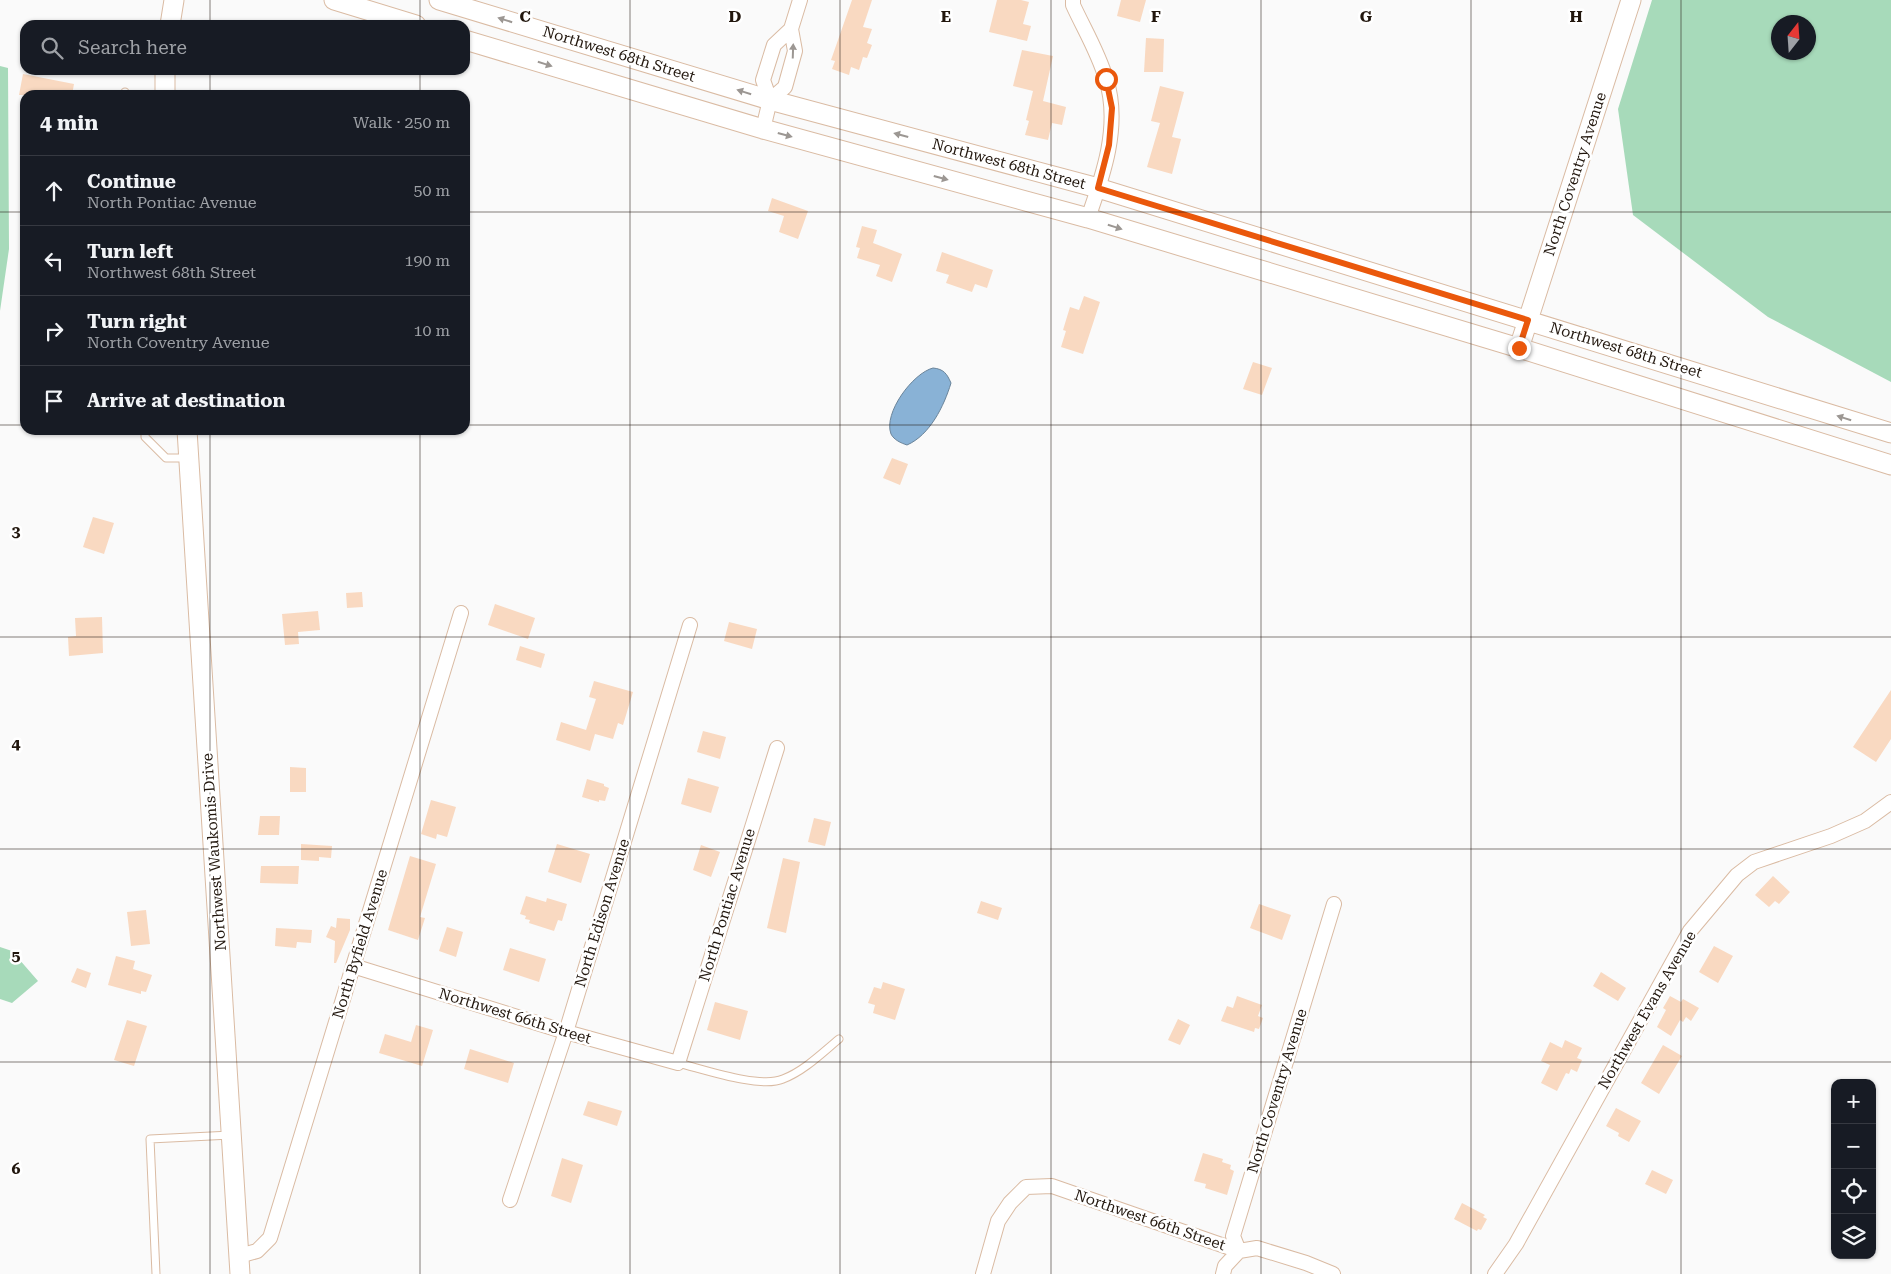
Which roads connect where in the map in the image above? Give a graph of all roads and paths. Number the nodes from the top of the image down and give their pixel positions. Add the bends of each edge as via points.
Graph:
1 (174, 0) edge
2 (334, 0) edge
3 (439, 0) edge
4 (800, 0) edge
5 (1073, 0) edge
6 (1632, 0) edge
7 (368, 5) edge
8 (171, 20) edge
9 (404, 20) edge
10 (791, 28) junction
11 (470, 42) edge
12 (165, 75) edge
13 (165, 90) edge
14 (770, 100) junction
15 (763, 130) junction
16 (1098, 188) junction
17 (1088, 218) junction
18 (1528, 320) junction
19 (1519, 348) junction
20 (1891, 433) edge
21 (145, 435) edge
22 (188, 435) edge
23 (189, 458) junction
24 (1891, 465) edge
25 (461, 613) dead end
26 (690, 625) dead end
27 (777, 748) dead end
28 (1891, 802) edge
29 (1334, 904) dead end
30 (354, 966) junction
31 (566, 1032) junction
32 (839, 1039) dead end
33 (678, 1062) junction
34 (232, 1135) junction
35 (510, 1200) dead end
36 (1239, 1251) junction
37 (240, 1265) edge
38 (156, 1274) edge
39 (983, 1274) edge
40 (1223, 1274) edge
41 (1333, 1274) edge
42 (1495, 1274) edge

1 - 8 main road
2 - 7 main road
14 -> 3 main road, Northwest 68th Street
4 - 10 street
5 - 16 street via 1106,79 1112,108 1109,145
6 - 18 main road, North Coventry Avenue
7 - 9 main road
14 -> 10 street via 785,87 795,51
10 - 14 street via 774,45 763,80
11 -> 15 main road, Northwest 68th Street
12 - 13 main road
14 - 15 street
16 -> 14 main road, Northwest 68th Street
15 -> 17 main road, Northwest 68th Street
16 - 17 street
16 - 18 main road, Northwest 68th Street
17 -> 19 main road, Northwest 68th Street
18 - 19 main road, North Coventry Avenue
20 -> 18 main road, Northwest 68th Street
19 - 24 main road, Northwest 68th Street
21 - 23 lane via 166,458
22 - 23 main road, Northwest Waukomis Drive
23 - 34 main road, Northwest Waukomis Drive
25 - 30 street, North Byfield Avenue
26 - 31 street, North Edison Avenue
27 - 33 street, North Pontiac Avenue
28 - 42 street, Northwest Evans Avenue via 1865,821 1831,836 1754,862 1737,875 1707,910 1690,931 1516,1244
29 - 36 street, North Coventry Avenue via 1234,1236
30 - 31 street, Northwest 66th Street
30 - 37 street, North Byfield Avenue via 270,1238
31 - 33 street, Northwest 66th Street
31 - 35 street, North Edison Avenue
32 - 33 lane via 783,1080 765,1083
34 - 37 main road, Northwest Waukomis Drive
34 - 38 lane via 150,1139
36 - 39 street, Northwest 66th Street via 1052,1186 1026,1187 998,1221
36 - 40 street
36 - 41 street, Northwest 66th Street via 1257,1248

